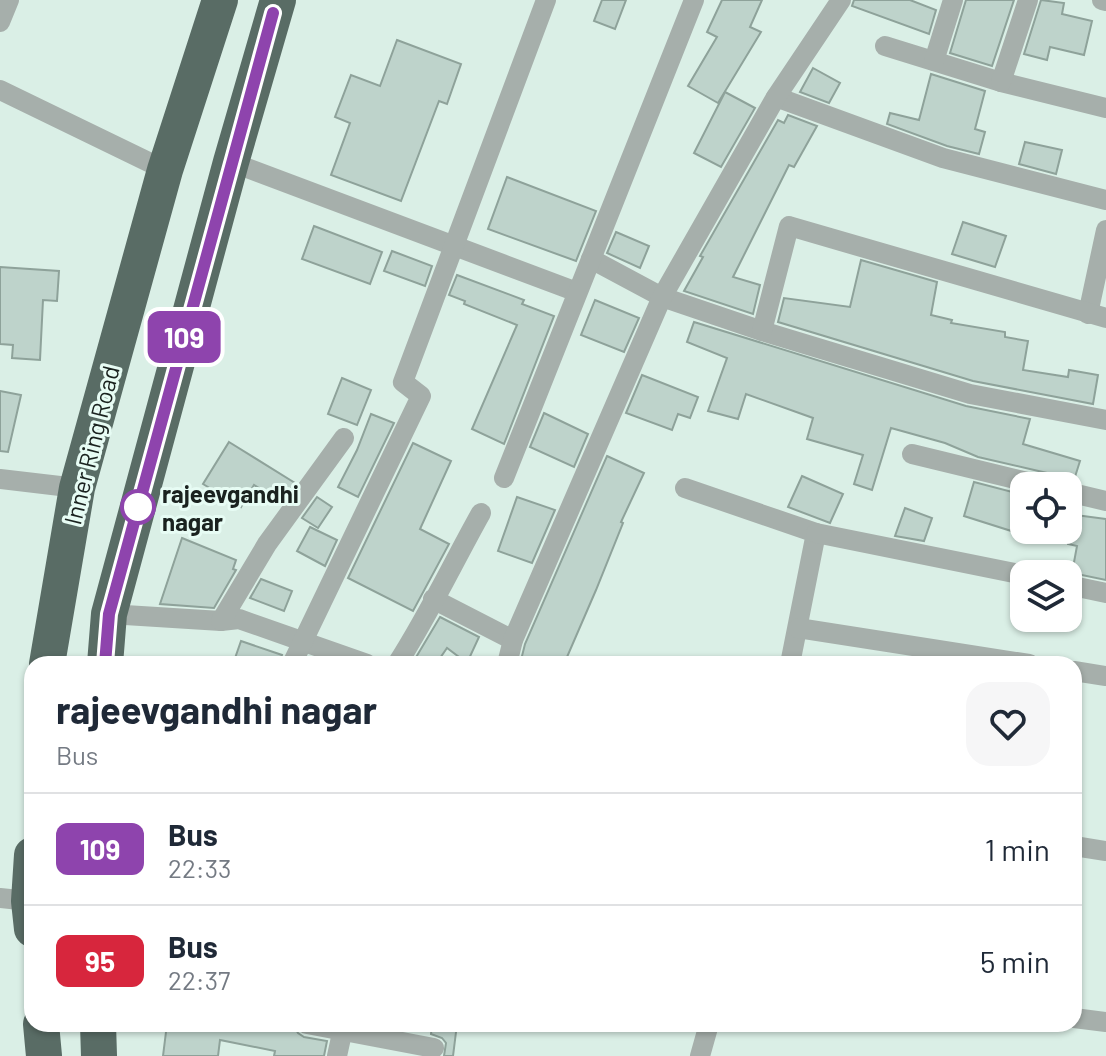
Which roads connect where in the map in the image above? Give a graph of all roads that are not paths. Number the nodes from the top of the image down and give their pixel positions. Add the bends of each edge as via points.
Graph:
1 (9, 0) edge
2 (220, 0) edge
3 (546, 0) edge
4 (694, 0) edge
5 (841, 0) edge
6 (953, 0) edge
7 (1028, 0) edge
8 (276, 6) edge
9 (0, 22) edge
10 (885, 46) dead end
11 (934, 61) junction
12 (1001, 82) junction
13 (0, 90) edge
14 (776, 97) junction
15 (1106, 108) edge
16 (231, 162) junction
17 (165, 170) junction
18 (1106, 200) edge
19 (1106, 230) edge
20 (452, 247) junction
21 (591, 259) junction
22 (577, 292) junction
23 (662, 297) junction
24 (1097, 316) edge
25 (762, 331) junction
26 (1106, 420) edge
27 (344, 438) dead end
28 (912, 454) dead end
29 (504, 478) dead end
30 (1010, 478) edge
31 (0, 479) edge
32 (77, 488) junction
33 (685, 488) dead end
34 (1082, 495) edge
35 (1106, 501) edge
36 (481, 513) dead end
37 (816, 533) junction
38 (1010, 572) edge
39 (1082, 588) edge
40 (1106, 593) edge
41 (433, 599) junction
42 (109, 614) junction
43 (221, 621) junction
44 (798, 628) junction
45 (302, 640) junction
46 (513, 640) junction
47 (48, 656) edge
48 (106, 656) edge
49 (295, 656) edge
50 (345, 656) edge
51 (402, 656) edge
52 (509, 656) edge
53 (792, 656) edge
54 (978, 656) edge
55 (1082, 672) edge
56 (1106, 676) edge
57 (1082, 847) edge
58 (1106, 851) edge
59 (1082, 1019) edge
60 (1106, 1022) edge
61 (42, 1032) edge
62 (98, 1032) edge
63 (342, 1032) edge
64 (361, 1032) edge
65 (707, 1032) edge
66 (434, 1048) dead end
67 (44, 1056) edge
68 (99, 1056) edge
69 (337, 1056) edge
70 (700, 1056) edge

1 - 9 street
2 - 17 highway, Inner Ring Road
3 - 20 street
4 - 21 street
5 - 14 street
6 - 11 street
7 - 12 street
8 - 16 highway
10 - 11 street
11 - 12 street
12 - 15 street
13 - 17 street
14 - 18 street via 943,158
14 - 23 street
16 - 20 street
16 - 42 highway
17 - 32 highway, Inner Ring Road
19 - 24 street
20 - 22 street
20 - 45 street via 403,382 421,396
21 - 22 street
21 - 23 street
22 - 29 street
23 - 25 street
23 - 46 street
24 - 25 street via 789,226
25 - 26 street via 970,394
27 - 43 street via 267,544
28 - 30 street
31 - 32 street
32 - 47 highway, Inner Ring Road
33 - 37 street
34 - 35 street
36 - 41 street
37 - 38 street
37 - 44 street
39 - 40 street
41 - 46 street
41 - 51 street
42 - 43 street
42 - 48 highway
43 - 45 street via 239,619
44 - 53 street
44 - 54 street
45 - 49 street
45 - 50 street
46 - 52 street
55 - 56 street
57 - 58 street
59 - 60 street
61 - 67 highway
62 - 68 highway
63 - 69 street
64 - 66 street
65 - 70 street

